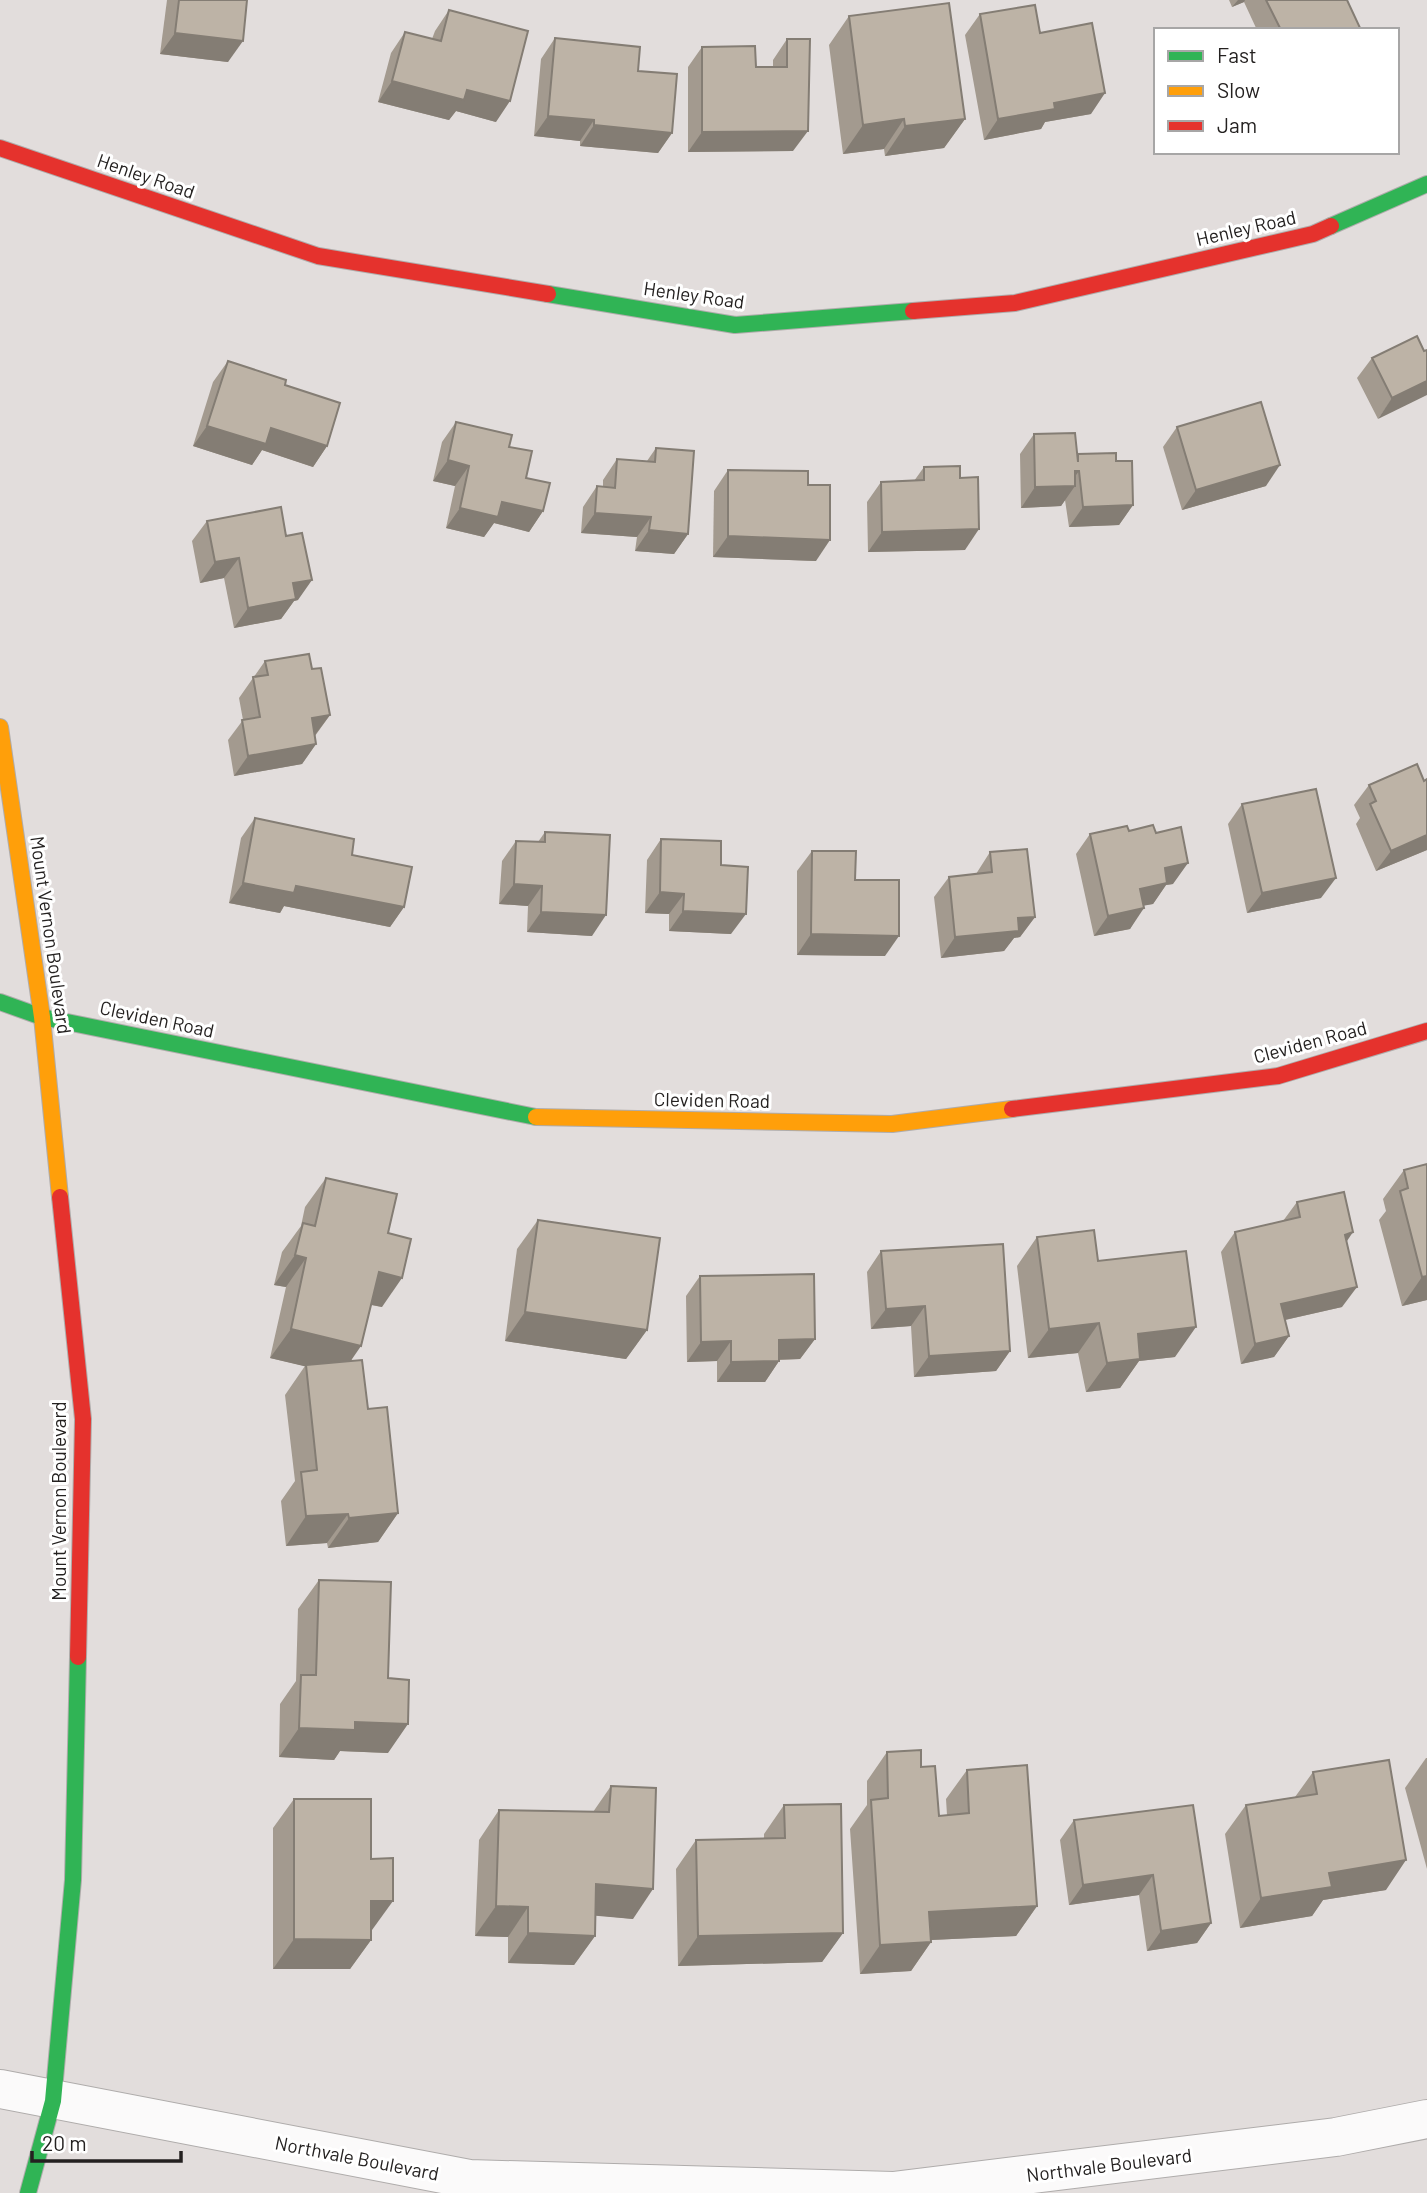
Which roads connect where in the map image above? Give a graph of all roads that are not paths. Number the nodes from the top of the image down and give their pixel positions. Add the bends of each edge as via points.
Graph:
1 (0, 148) edge
2 (1427, 184) edge
3 (0, 727) edge
4 (0, 1002) edge
5 (42, 1017) junction
6 (1427, 1031) edge
7 (0, 2089) edge
8 (53, 2101) junction
9 (1427, 2119) edge
10 (892, 2192) edge
11 (28, 2193) edge

1 - 2 street, Henley Road via 318,256 735,325 1015,303 1313,234
3 - 5 street, Mount Vernon Boulevard
4 - 5 street, Cleviden Road
5 - 6 street, Cleviden Road via 539,1118 892,1124 1278,1076
5 - 8 street, Mount Vernon Boulevard via 83,1419 73,1880
7 - 8 street, Northvale Boulevard
8 - 10 street, Northvale Boulevard via 469,2179
8 - 11 street, Mount Vernon Boulevard
9 - 10 street, Northvale Boulevard via 1336,2137

